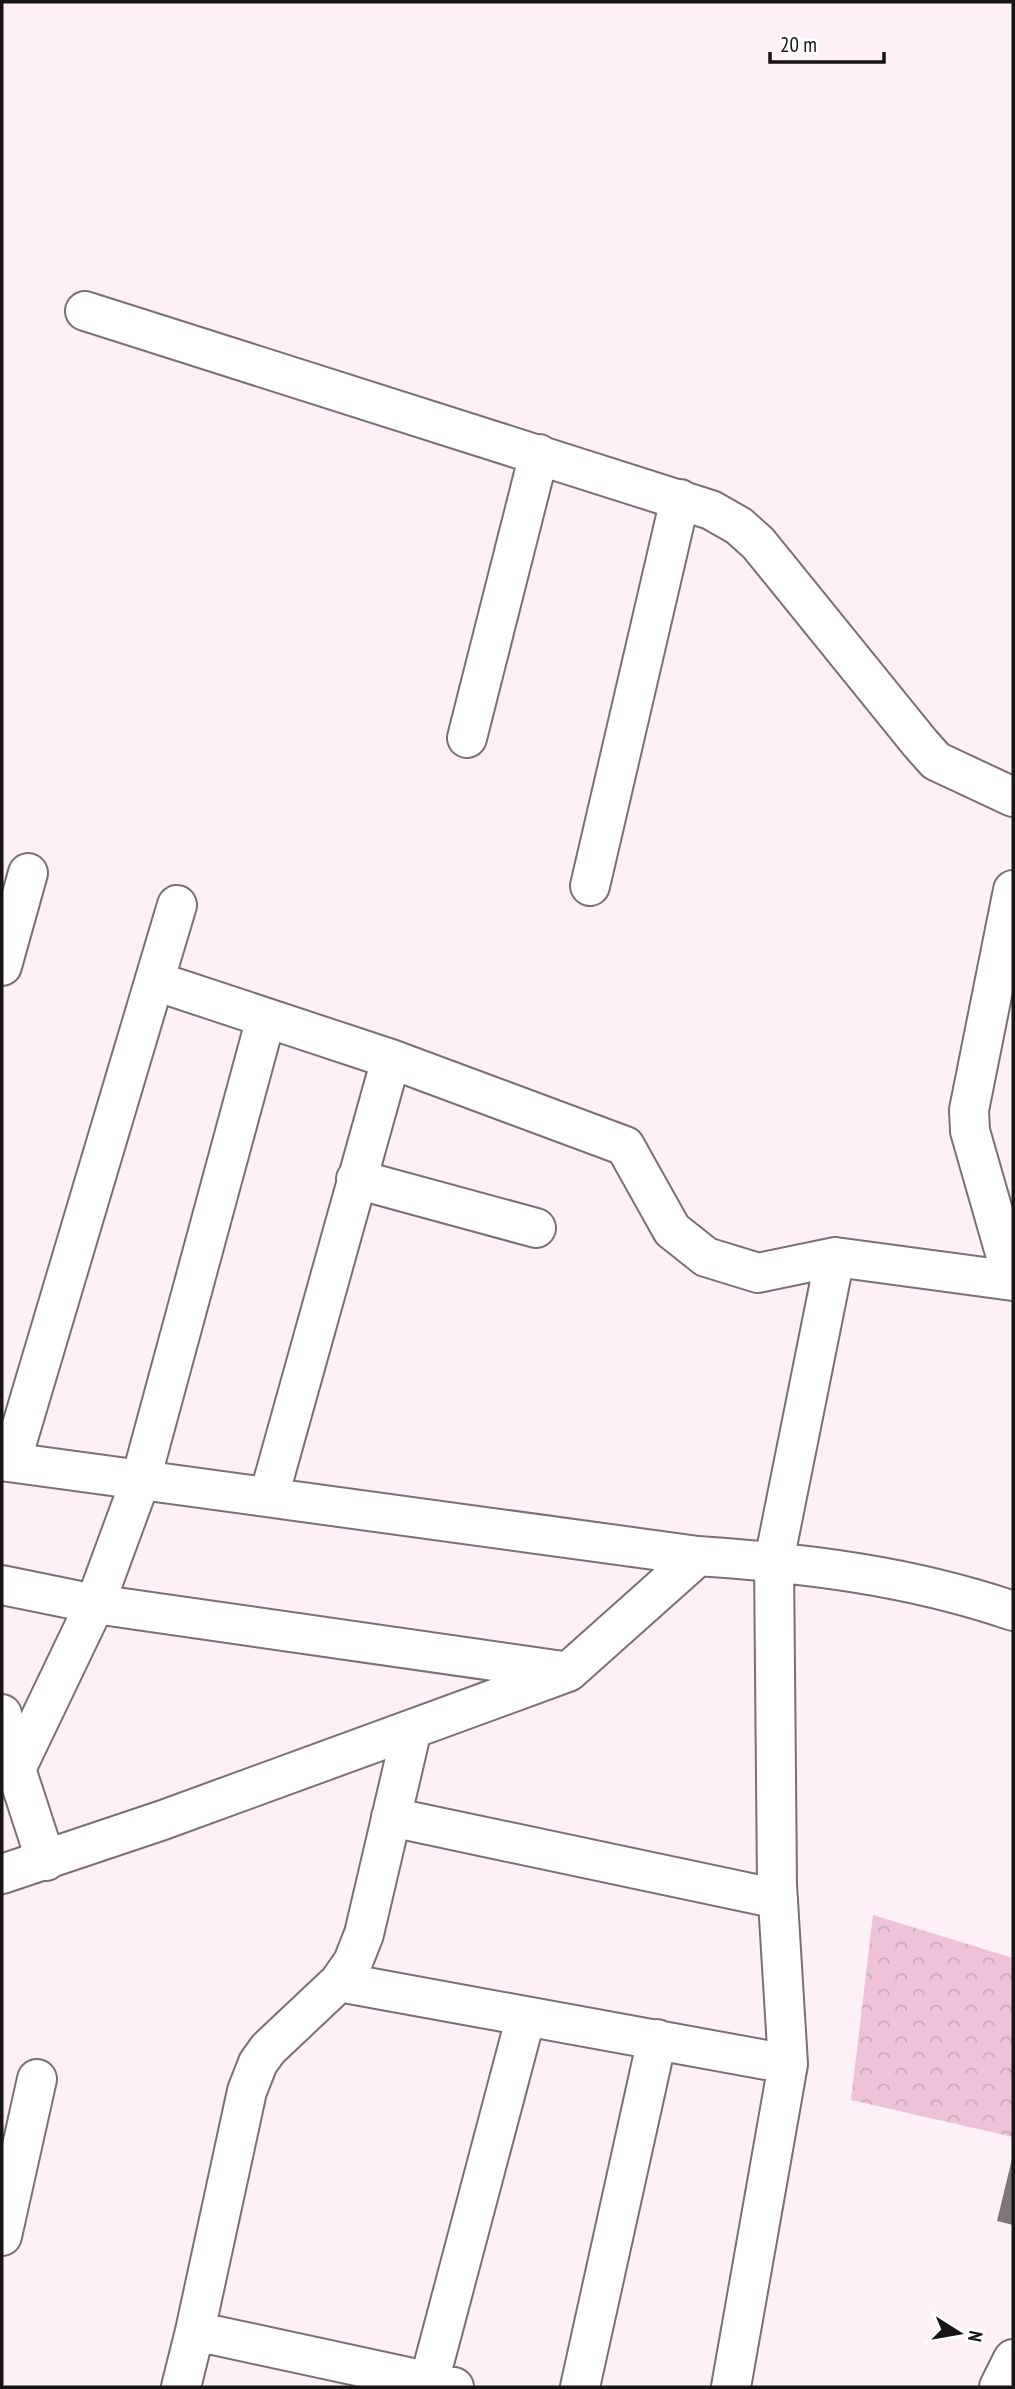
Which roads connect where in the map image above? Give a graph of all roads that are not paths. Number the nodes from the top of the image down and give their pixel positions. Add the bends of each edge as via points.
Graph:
1 (85, 312) dead end
2 (539, 454) junction
3 (680, 499) junction
4 (467, 738) dead end
5 (1013, 797) edge
6 (28, 873) dead end
7 (590, 886) dead end
8 (1013, 891) edge
9 (177, 905) dead end
10 (2, 966) edge
11 (155, 981) junction
12 (266, 1018) junction
13 (391, 1059) junction
14 (356, 1179) junction
15 (536, 1228) dead end
16 (835, 1257) junction
17 (1013, 1281) edge
18 (7, 1462) edge
19 (141, 1479) junction
20 (269, 1496) junction
21 (698, 1556) junction
22 (774, 1561) junction
23 (2, 1585) edge
24 (95, 1604) junction
25 (1013, 1611) edge
26 (568, 1672) junction
27 (412, 1729) junction
28 (7, 1743) edge
29 (391, 1817) junction
30 (46, 1861) junction
31 (2, 1874) edge
32 (778, 1899) junction
33 (339, 1982) junction
34 (526, 2016) junction
35 (657, 2039) junction
36 (788, 2064) junction
37 (37, 2079) dead end
38 (2, 2236) edge
39 (195, 2331) junction
40 (1013, 2359) edge
41 (441, 2385) edge
42 (181, 2387) edge
43 (580, 2387) edge
44 (731, 2387) edge
45 (999, 2387) edge

1 - 2 street
2 - 3 street
2 - 4 street
3 - 5 street via 711,510 758,543 936,761
3 - 7 street
6 - 10 street
8 - 17 street via 969,1111 970,1131
9 - 11 street
11 - 12 street
11 - 18 street
12 - 13 street
12 - 19 street
13 - 14 street
13 - 16 street via 625,1146 672,1230 706,1257 758,1273
14 - 15 street
14 - 20 street
16 - 17 street
16 - 22 street
18 - 19 street
19 - 20 street
19 - 24 street
20 - 21 street
21 - 22 street
21 - 26 street
22 - 25 street via 869,1573
22 - 32 street
23 - 24 street
24 - 26 street
24 - 28 street
26 - 27 street
27 - 29 street
27 - 30 street
28 - 30 street
29 - 32 street
29 - 33 street via 364,1934
30 - 31 street
32 - 36 street
33 - 34 street
33 - 39 street via 258,2063 247,2091
34 - 35 street
34 - 41 street
35 - 36 street
35 - 43 street
36 - 44 street
37 - 38 street
39 - 41 street
39 - 42 street
40 - 45 street

